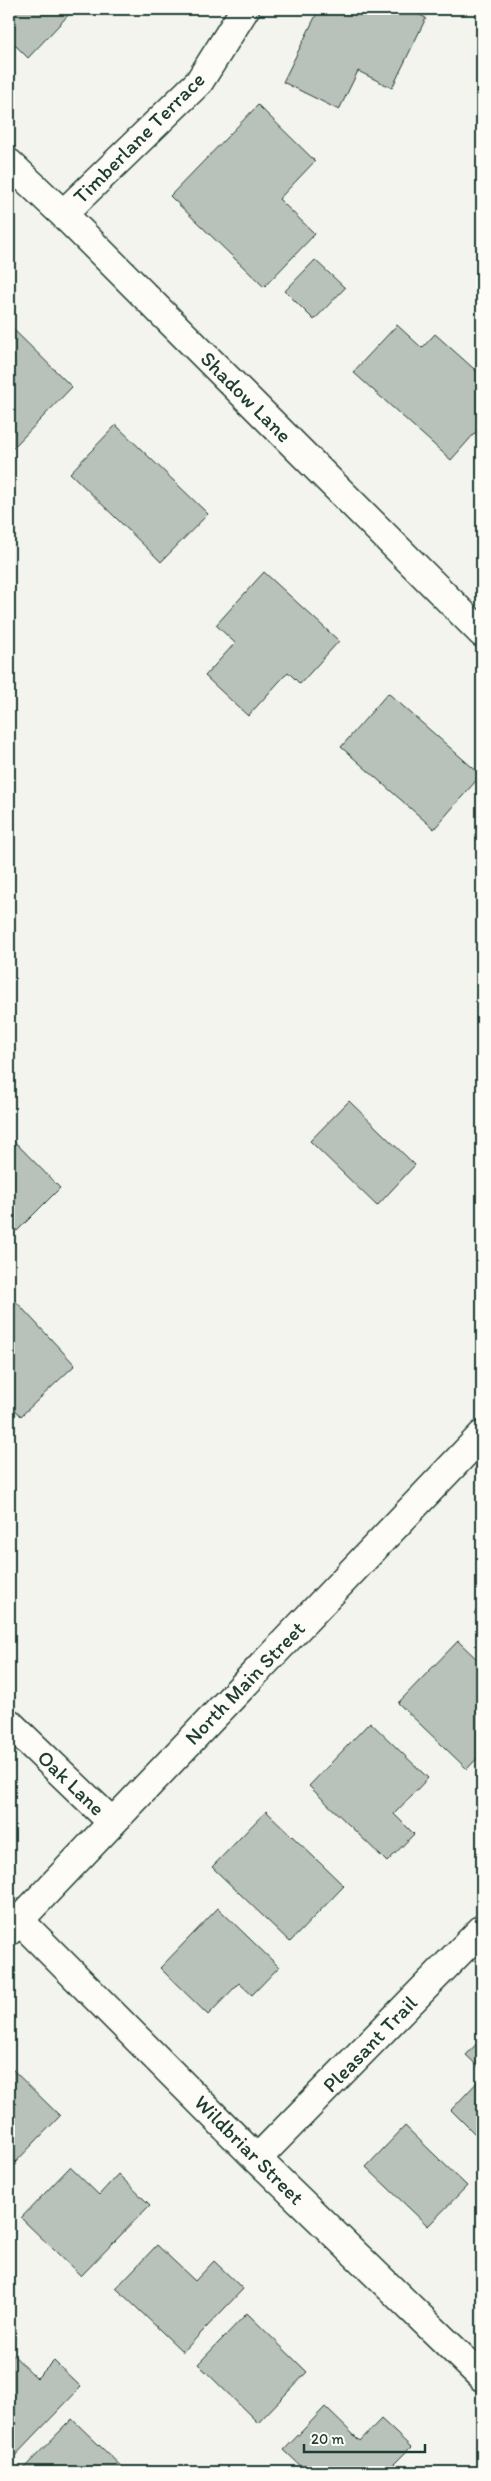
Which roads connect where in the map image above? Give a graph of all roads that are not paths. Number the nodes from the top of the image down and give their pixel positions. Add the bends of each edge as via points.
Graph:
1 (245, 9) edge
2 (9, 163) edge
3 (64, 214) junction
4 (482, 633) edge
5 (482, 1435) edge
6 (9, 1723) edge
7 (112, 1822) junction
8 (14, 1926) edge
9 (482, 1929) edge
10 (257, 2159) junction
11 (482, 2377) edge

1 - 3 street, Timberlane Terrace via 199,82
2 - 3 street, Shadow Lane
3 - 4 street, Shadow Lane
5 - 7 street, North Main Street
6 - 7 street, Oak Lane
7 - 8 street, North Main Street
8 - 10 street, Wildbriar Street
9 - 10 street, Pleasant Trail
10 - 11 street, Wildbriar Street

